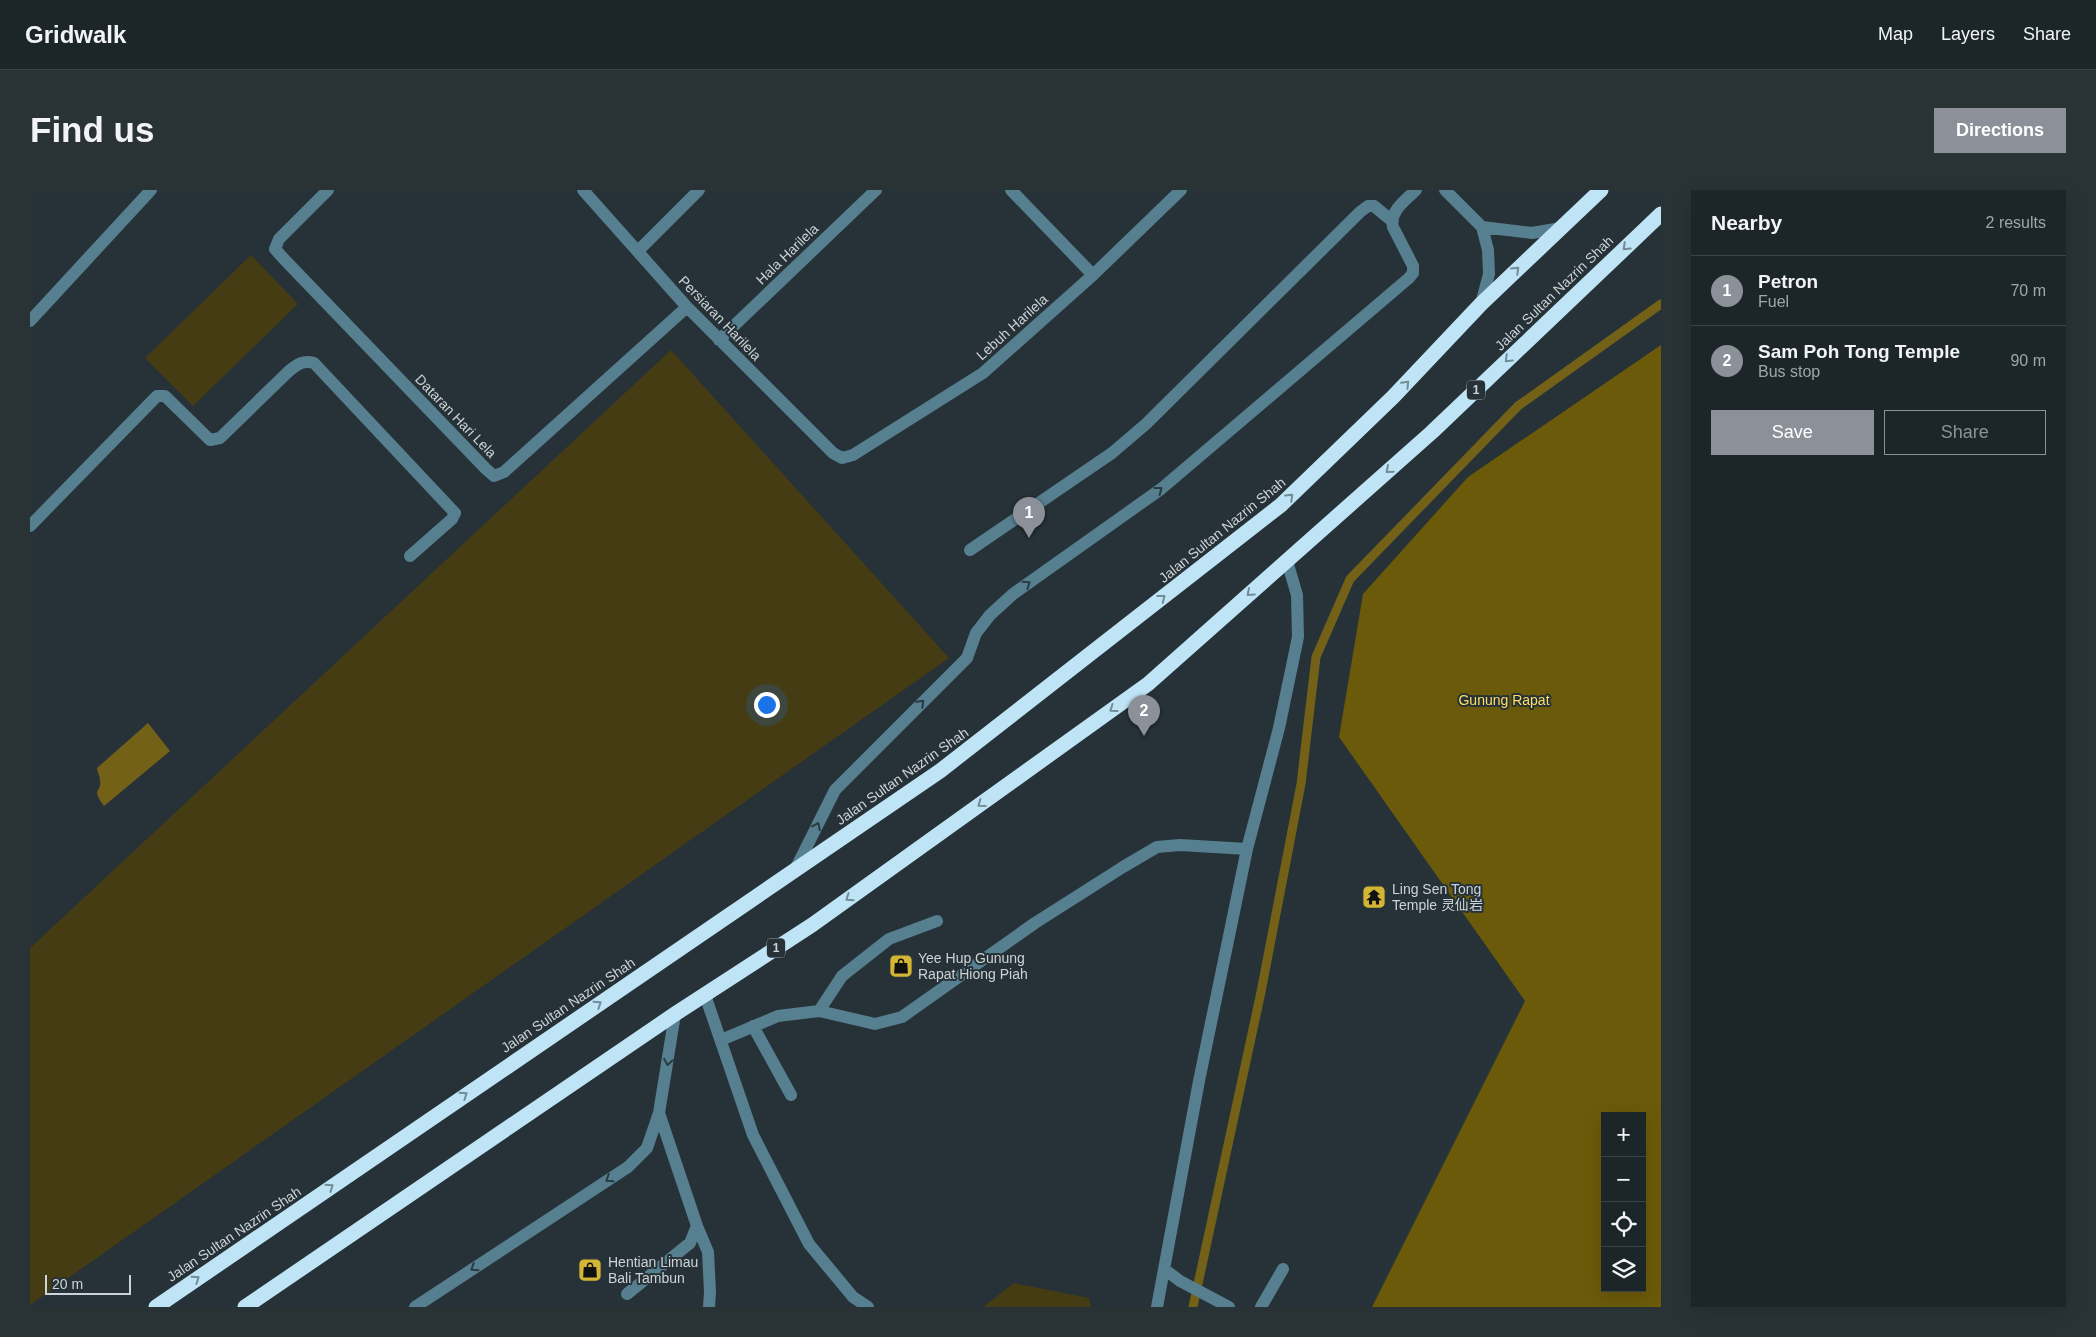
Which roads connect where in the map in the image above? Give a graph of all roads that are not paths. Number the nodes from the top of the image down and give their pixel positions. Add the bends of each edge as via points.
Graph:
1 (151, 190) edge
2 (328, 190) edge
3 (583, 190) edge
4 (699, 190) edge
5 (876, 190) edge
6 (1011, 190) edge
7 (1180, 190) edge
8 (1416, 190) edge
9 (1445, 190) edge
10 (1601, 190) edge
11 (1661, 214) edge
12 (1391, 220) junction
13 (1482, 227) junction
14 (1561, 228) junction
15 (638, 251) junction
16 (1093, 275) junction
17 (1481, 304) junction
18 (687, 308) junction
19 (30, 321) edge
20 (719, 340) junction
21 (842, 458) joint
22 (30, 526) edge
23 (970, 550) dead end
24 (410, 556) dead end
25 (1287, 561) junction
26 (1247, 849) junction
27 (795, 870) junction
28 (937, 921) dead end
29 (705, 995) junction
30 (819, 1011) junction
31 (675, 1014) junction
32 (753, 1026) junction
33 (720, 1040) junction
34 (791, 1095) dead end
35 (659, 1114) junction
36 (697, 1226) junction
37 (1164, 1269) junction
38 (1283, 1269) dead end
39 (626, 1294) dead end
40 (1224, 1304) edge
41 (156, 1307) edge
42 (245, 1307) edge
43 (415, 1307) edge
44 (708, 1307) edge
45 (868, 1307) edge
46 (1157, 1307) edge
47 (1261, 1307) edge

1 - 19 street
2 - 18 street, Dataran Hari Lela via 279,238 276,249 494,476 504,472
3 - 15 street, Persiaran Harilela
4 - 15 street
5 - 20 street, Hala Harilela
6 - 16 street
7 - 16 street, Lebuh Harilela
8 - 12 street
9 - 13 street
10 - 14 highway, Jalan Sultan Nazrin Shah
11 -> 25 highway, Jalan Sultan Nazrin Shah / 1 via 1432,432
12 - 23 street via 1374,206 1364,209 1146,424 1112,453
27 -> 12 street via 835,790 967,658 976,633 990,615 1013,594 1161,489 1409,278 1413,266
13 - 14 street via 1532,233
13 - 17 street via 1488,250 1489,274
17 -> 14 highway, Jalan Sultan Nazrin Shah
15 - 18 street, Persiaran Harilela
16 - 21 street, Lebuh Harilela via 983,373 853,455
27 -> 17 highway, Jalan Sultan Nazrin Shah via 940,771 1281,505 1393,398
18 - 20 street, Persiaran Harilela
20 - 21 street, Persiaran Harilela via 833,453
22 - 24 street via 157,396 166,396 210,440 220,438 290,371 301,362 309,362 314,363 455,513
25 - 26 street via 1296,595 1298,637 1279,728
25 -> 29 highway, Jalan Sultan Nazrin Shah / 1 via 1148,684 812,924
26 - 30 street via 1158,848 1122,867 1035,923 902,1017 876,1024
26 - 37 street
41 -> 27 highway, Jalan Sultan Nazrin Shah
28 - 30 street via 889,939 842,976
29 - 31 highway, Jalan Sultan Nazrin Shah / 1
29 - 33 street
30 - 32 street via 778,1016
31 -> 35 street
31 - 42 highway, Jalan Sultan Nazrin Shah / 1
32 - 33 street
32 - 34 street
33 - 45 street via 753,1135 809,1244 853,1297
35 - 36 street
35 -> 43 street via 647,1148 628,1166
36 - 39 street via 690,1243
36 - 44 street via 708,1252
37 - 40 street
37 - 46 street
38 - 47 street

